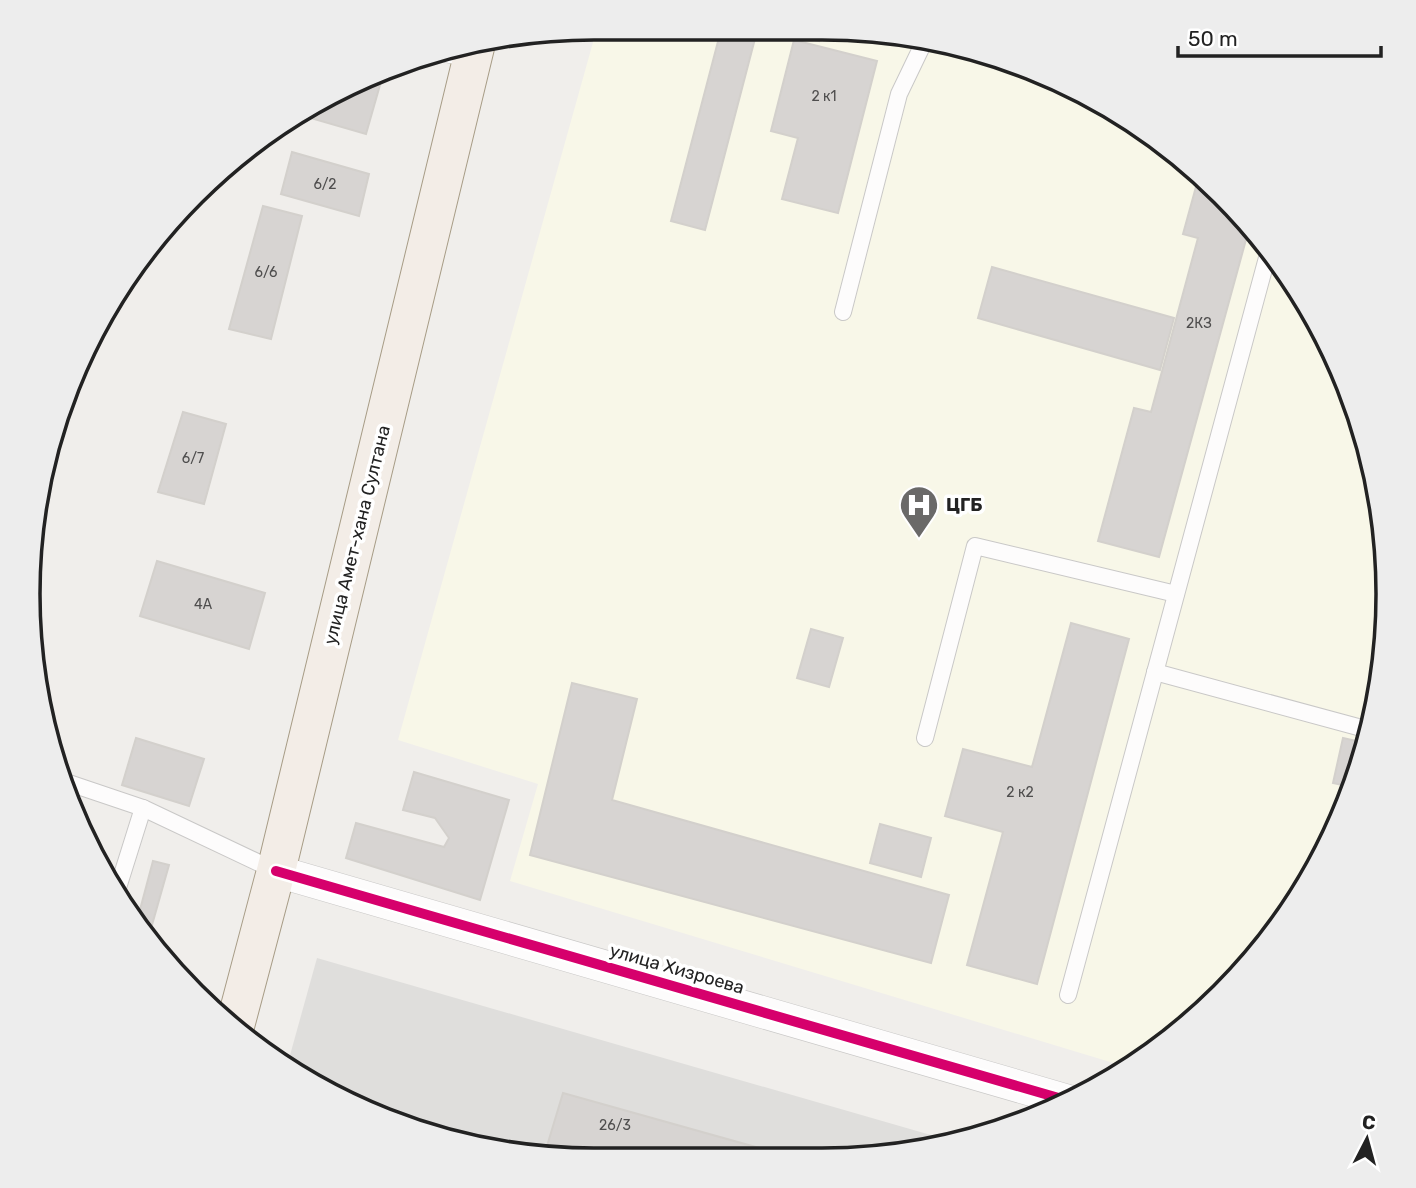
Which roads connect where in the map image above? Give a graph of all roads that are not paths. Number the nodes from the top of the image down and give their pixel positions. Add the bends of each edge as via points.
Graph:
1 (920, 49) edge
2 (465, 56) edge
3 (1266, 263) edge
4 (843, 312) dead end
5 (1176, 594) junction
6 (1155, 672) junction
7 (1359, 727) edge
8 (925, 738) dead end
9 (75, 785) edge
10 (144, 808) junction
11 (276, 871) junction
12 (120, 881) edge
13 (1068, 995) dead end
14 (237, 1017) edge
15 (1054, 1097) edge

1 - 4 lane via 899,94
2 - 11 main road, улица Амет-хана Султана
3 - 5 lane
5 - 6 lane
5 - 8 lane via 975,546
6 - 7 lane
6 - 13 lane
9 - 10 lane
10 - 11 lane
10 - 12 lane
11 - 14 main road, улица Амет-хана Султана
11 - 15 street, улица Хизроева

